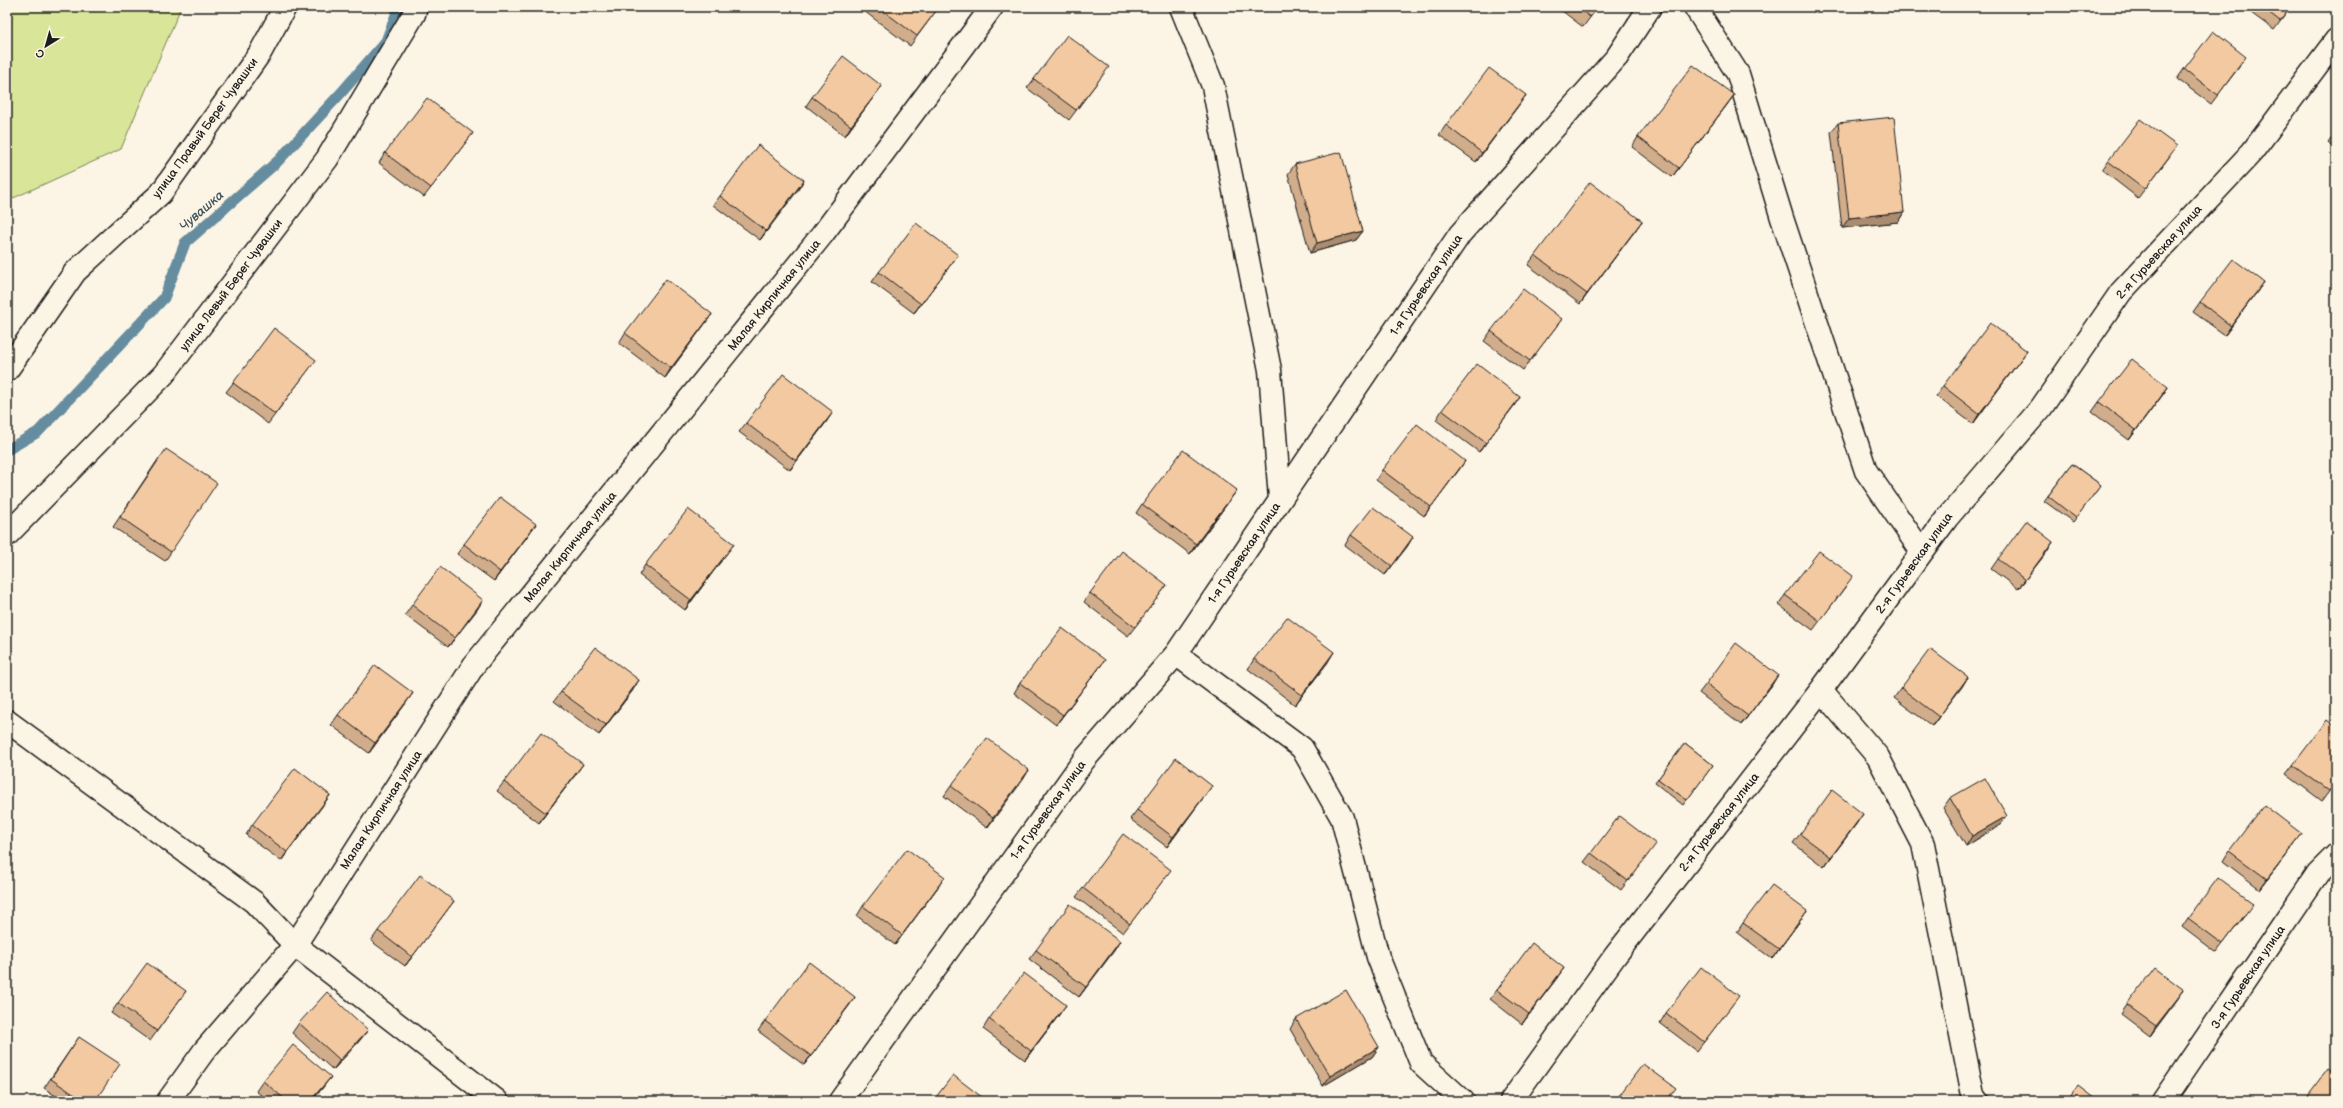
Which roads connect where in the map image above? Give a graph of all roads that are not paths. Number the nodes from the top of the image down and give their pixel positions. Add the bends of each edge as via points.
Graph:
1 (285, 7) edge
2 (416, 7) edge
3 (992, 7) edge
4 (1181, 7) edge
5 (1650, 7) edge
6 (1695, 7) edge
7 (2336, 40) edge
8 (7, 370) edge
9 (1280, 499) junction
10 (7, 535) edge
11 (1922, 552) junction
12 (1176, 654) junction
13 (1821, 690) junction
14 (7, 721) edge
15 (2336, 855) edge
16 (295, 945) junction
17 (168, 1101) edge
18 (497, 1101) edge
19 (840, 1101) edge
20 (1463, 1101) edge
21 (1511, 1101) edge
22 (1977, 1101) edge
23 (2163, 1101) edge

1 - 8 street, улица Правый Берег Чувашки via 260,54 161,193 75,272
2 - 10 street, улица Левый Берег Чувашки via 327,159 164,374
3 - 16 street, Малая Кирпичная улица via 822,235 474,665
4 - 9 street via 1213,86 1270,370
5 - 9 street, 1-я Гурьевская улица via 1617,57 1460,234
6 - 11 street via 1738,74 1782,218 1866,471
7 - 11 street, 2-я Гурьевская улица via 2252,152 2121,292 2041,408 1947,518
9 - 12 street, 1-я Гурьевская улица
11 - 13 street, 2-я Гурьевская улица
12 - 19 street, 1-я Гурьевская улица via 1084,760
12 - 20 street via 1302,748 1342,818 1378,957 1421,1063
13 - 21 street, 2-я Гурьевская улица via 1615,956
13 - 22 street via 1878,757 1923,844 1973,1095
14 - 16 street via 254,902
15 - 23 street, 3-я Гурьевская улица via 2318,873
16 - 17 street, Малая Кирпичная улица via 204,1051
16 - 18 street

